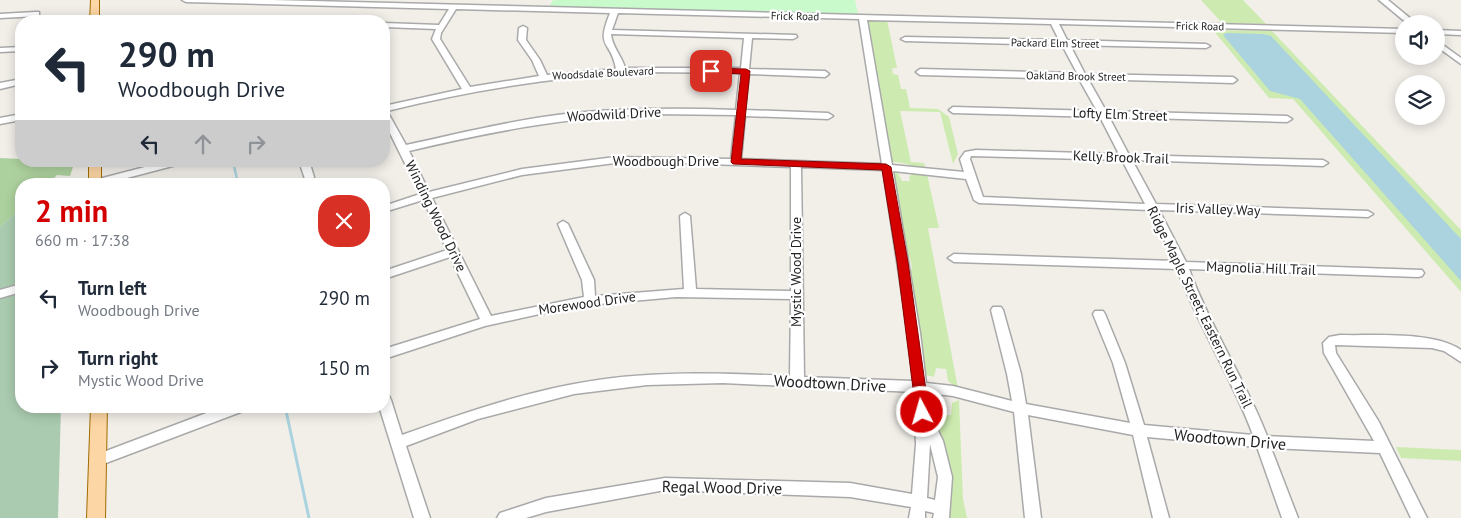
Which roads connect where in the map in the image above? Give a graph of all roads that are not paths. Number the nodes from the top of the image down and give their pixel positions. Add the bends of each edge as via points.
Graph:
1 (95, 0) edge
2 (186, 0) edge
3 (561, 0) edge
4 (1384, 0) edge
5 (327, 2) edge
6 (454, 7) junction
7 (556, 10) junction
8 (614, 11) junction
9 (36, 14) dead end
10 (15, 15) edge
11 (18, 15) edge
12 (95, 15) edge
13 (1402, 15) edge
14 (0, 16) edge
15 (863, 18) junction
16 (1054, 22) junction
17 (390, 25) edge
18 (441, 27) junction
19 (524, 28) dead end
20 (1395, 31) edge
21 (607, 32) junction
22 (1445, 32) edge
23 (1461, 32) edge
24 (748, 36) junction
25 (793, 37) dead end
26 (905, 39) dead end
27 (1065, 43) junction
28 (1206, 46) dead end
29 (15, 49) edge
30 (1445, 49) edge
31 (0, 50) edge
32 (1461, 62) edge
33 (621, 71) junction
34 (746, 71) junction
35 (920, 72) dead end
36 (825, 74) dead end
37 (1083, 76) junction
38 (544, 77) junction
39 (1232, 80) dead end
40 (15, 83) edge
41 (0, 86) edge
42 (468, 89) junction
43 (390, 108) edge
44 (953, 110) dead end
45 (742, 113) junction
46 (1103, 114) junction
47 (828, 116) dead end
48 (15, 118) edge
49 (1287, 119) dead end
50 (0, 121) edge
51 (390, 124) edge
52 (403, 149) junction
53 (1126, 157) junction
54 (736, 162) junction
55 (1323, 163) dead end
56 (796, 164) junction
57 (159, 167) edge
58 (306, 167) edge
59 (886, 167) junction
60 (309, 176) dead end
61 (969, 176) junction
62 (117, 178) edge
63 (426, 196) junction
64 (978, 200) joint
65 (390, 207) edge
66 (1153, 207) junction
67 (1368, 214) dead end
68 (685, 216) dead end
69 (564, 224) dead end
70 (453, 252) junction
71 (954, 258) dead end
72 (1183, 265) junction
73 (390, 273) edge
74 (1418, 273) dead end
75 (15, 290) edge
76 (690, 293) junction
77 (0, 294) edge
78 (796, 295) junction
79 (590, 301) junction
80 (997, 310) dead end
81 (1099, 314) dead end
82 (486, 321) junction
83 (390, 352) edge
84 (1461, 357) edge
85 (797, 381) junction
86 (920, 387) junction
87 (1020, 408) junction
88 (922, 412) junction
89 (99, 413) edge
90 (222, 413) edge
91 (389, 413) edge
92 (1139, 430) junction
93 (399, 442) junction
94 (1263, 442) junction
95 (1384, 447) junction
96 (98, 460) junction
97 (920, 502) junction
98 (941, 513) edge
99 (96, 518) edge
100 (422, 518) edge
101 (505, 518) edge
102 (917, 518) edge
103 (1033, 518) edge
104 (1161, 518) edge
105 (1290, 518) edge
106 (1419, 518) edge

1 - 12 main road
2 - 5 street, Frick Road
3 - 7 street
4 - 13 street
5 - 6 street, Frick Road
6 - 7 street, Frick Road
6 - 18 street
7 - 8 street, Frick Road
8 - 15 street, Frick Road
8 - 21 street
9 - 11 street
10 - 14 street
15 - 16 street, Frick Road
15 - 59 street
16 - 20 street, Frick Road
16 - 27 street, Ridge Maple Street; Eastern Run Trail
17 - 18 street
18 - 42 street via 437,44
19 - 38 street via 522,40
21 - 24 street
21 - 33 street via 609,45 618,57
22 - 23 street
24 - 25 street
24 - 34 street
26 - 27 street, Packard Elm Street
27 - 28 street, Packard Elm Street
27 - 37 street, Ridge Maple Street; Eastern Run Trail
29 - 31 street
30 - 32 street
33 - 34 street, Woodsdale Boulevard
33 - 38 street, Woodsdale Boulevard
34 - 36 street, Woodsdale Boulevard
34 - 45 street
35 - 37 street, Oakland Brook Street
37 - 39 street, Oakland Brook Street
37 - 46 street, Ridge Maple Street; Eastern Run Trail
38 - 42 street, Woodsdale Boulevard
40 - 41 street
42 - 43 street, Woodsdale Boulevard
44 - 46 street, Lofty Elm Street
45 - 47 street, Woodwild Drive
45 - 52 street, Woodwild Drive via 598,113 495,127
45 - 54 street
46 - 49 street, Lofty Elm Street
46 - 53 street, Ridge Maple Street; Eastern Run Trail
48 - 50 street
51 - 52 street, Winding Wood Drive
52 - 63 street, Winding Wood Drive
53 - 55 street, Kelly Brook Trail
53 - 61 street, Kelly Brook Trail via 976,152 968,154 965,159
53 - 66 street, Ridge Maple Street; Eastern Run Trail
54 - 56 street, Woodbough Drive
54 - 63 street, Woodbough Drive via 649,159 585,163 522,172
56 - 59 street, Woodbough Drive
56 - 78 street, Mystic Wood Drive
57 - 62 street
58 - 60 street
59 - 61 street, Woodbough Drive
59 - 86 street
61 - 64 street, Kelly Brook Trail
63 - 65 street, Woodbough Drive
63 - 70 street, Winding Wood Drive
64 - 66 street, Iris Valley Way
66 - 67 street, Iris Valley Way
66 - 72 street, Ridge Maple Street; Eastern Run Trail
68 - 76 street
69 - 79 street via 588,280
70 - 73 street
70 - 82 street, Winding Wood Drive
71 - 72 street, Magnolia Hill Trail
72 - 74 street, Magnolia Hill Trail
72 - 94 street, Ridge Maple Street; Eastern Run Trail via 1194,299 1239,386
75 - 77 street
76 - 78 street, Morewood Drive
76 - 79 street, Morewood Drive
78 - 85 street, Mystic Wood Drive
79 - 82 street, Morewood Drive
80 - 87 street
81 - 92 street via 1119,363
82 - 83 street, Morewood Drive
84 - 95 street via 1432,343 1340,340 1329,343 1330,353 1364,407
85 - 86 street, Woodtown Drive
85 - 93 street, Woodtown Drive via 686,378 601,385 527,400
86 - 87 street, Woodtown Drive via 953,391
86 - 88 street
87 - 92 street, Woodtown Drive
87 - 103 street
88 - 97 street
88 - 98 street via 936,441 945,477
89 - 96 main road
90 - 96 street
91 - 93 street
92 - 94 street, Woodtown Drive
92 - 104 street
93 - 100 street
94 - 95 street, Woodtown Drive
94 - 105 street, Ridge Maple Street; Eastern Run Trail
95 - 106 street
96 - 99 main road
97 - 98 street, Regal Wood Drive
97 - 101 street, Regal Wood Drive via 850,490 665,484 546,505
97 - 102 street

